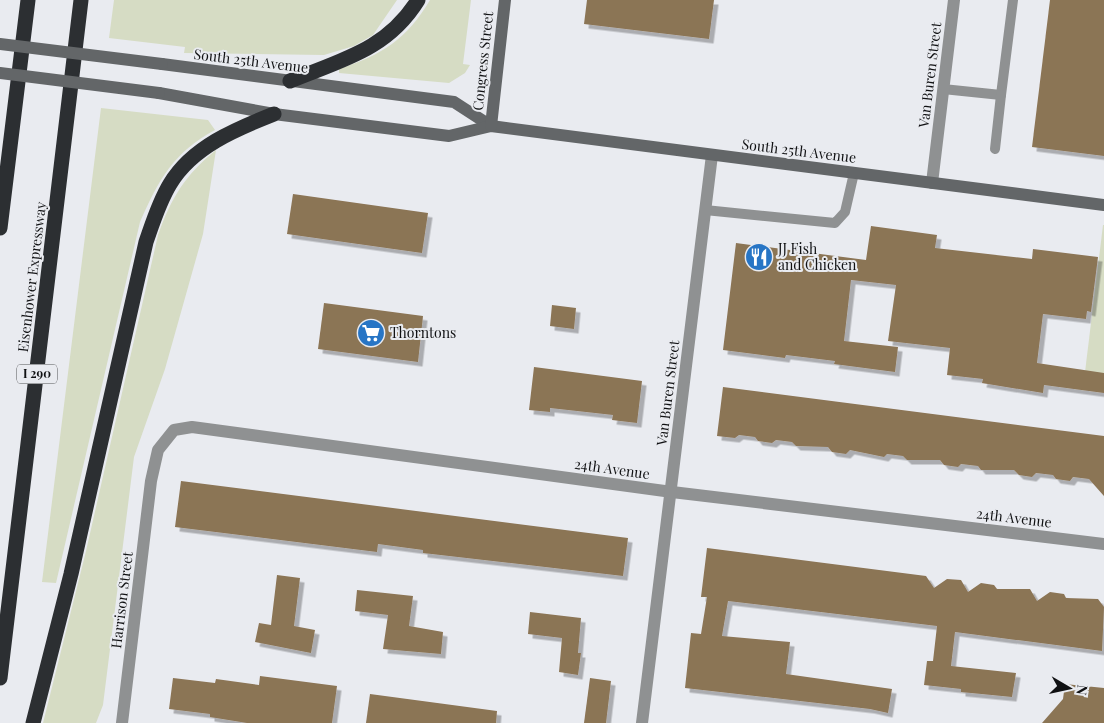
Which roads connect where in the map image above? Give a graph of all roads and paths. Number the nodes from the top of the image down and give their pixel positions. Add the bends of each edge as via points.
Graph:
1 (28, 0) edge
2 (81, 0) edge
3 (418, 0) edge
4 (505, 0) edge
5 (954, 0) edge
6 (1013, 0) edge
7 (0, 44) edge
8 (0, 73) edge
9 (290, 81) junction
10 (943, 89) junction
11 (1002, 95) junction
12 (274, 114) junction
13 (490, 126) junction
14 (10, 140) junction
15 (995, 148) dead end
16 (712, 155) junction
17 (0, 157) edge
18 (854, 173) junction
19 (932, 183) junction
20 (1104, 205) edge
21 (705, 210) junction
22 (0, 228) edge
23 (151, 481) joint
24 (672, 492) junction
25 (1104, 544) edge
26 (0, 678) edge
27 (33, 723) edge
28 (122, 723) edge
29 (642, 723) edge

1 - 14 highway
2 - 26 highway, Eisenhower Expressway / I 290
3 - 9 highway via 391,33 375,44 359,54
4 - 13 main road, Congress Street
5 - 10 street, Van Buren Street
6 - 11 lane
7 - 9 main road, South 25th Avenue, bridge
8 - 12 main road, South 25th Avenue, bridge via 159,94
9 - 13 main road, South 25th Avenue via 454,102
10 - 11 lane
10 - 19 street, Van Buren Street
11 - 15 lane
12 - 13 main road, South 25th Avenue via 450,136
12 - 27 highway via 211,142 176,176 161,200 146,242 71,574
13 - 16 main road, South 25th Avenue
14 - 17 highway
14 - 22 highway
16 - 18 main road, South 25th Avenue
16 - 21 street, Van Buren Street
18 - 19 main road, South 25th Avenue
18 - 21 lane via 845,212 835,223
19 - 20 main road, South 25th Avenue
21 - 24 street, Van Buren Street
23 - 24 street, 24th Avenue via 158,450 174,430 192,427
23 - 28 street, Harrison Street
24 - 25 street, 24th Avenue
24 - 29 street, Van Buren Street

